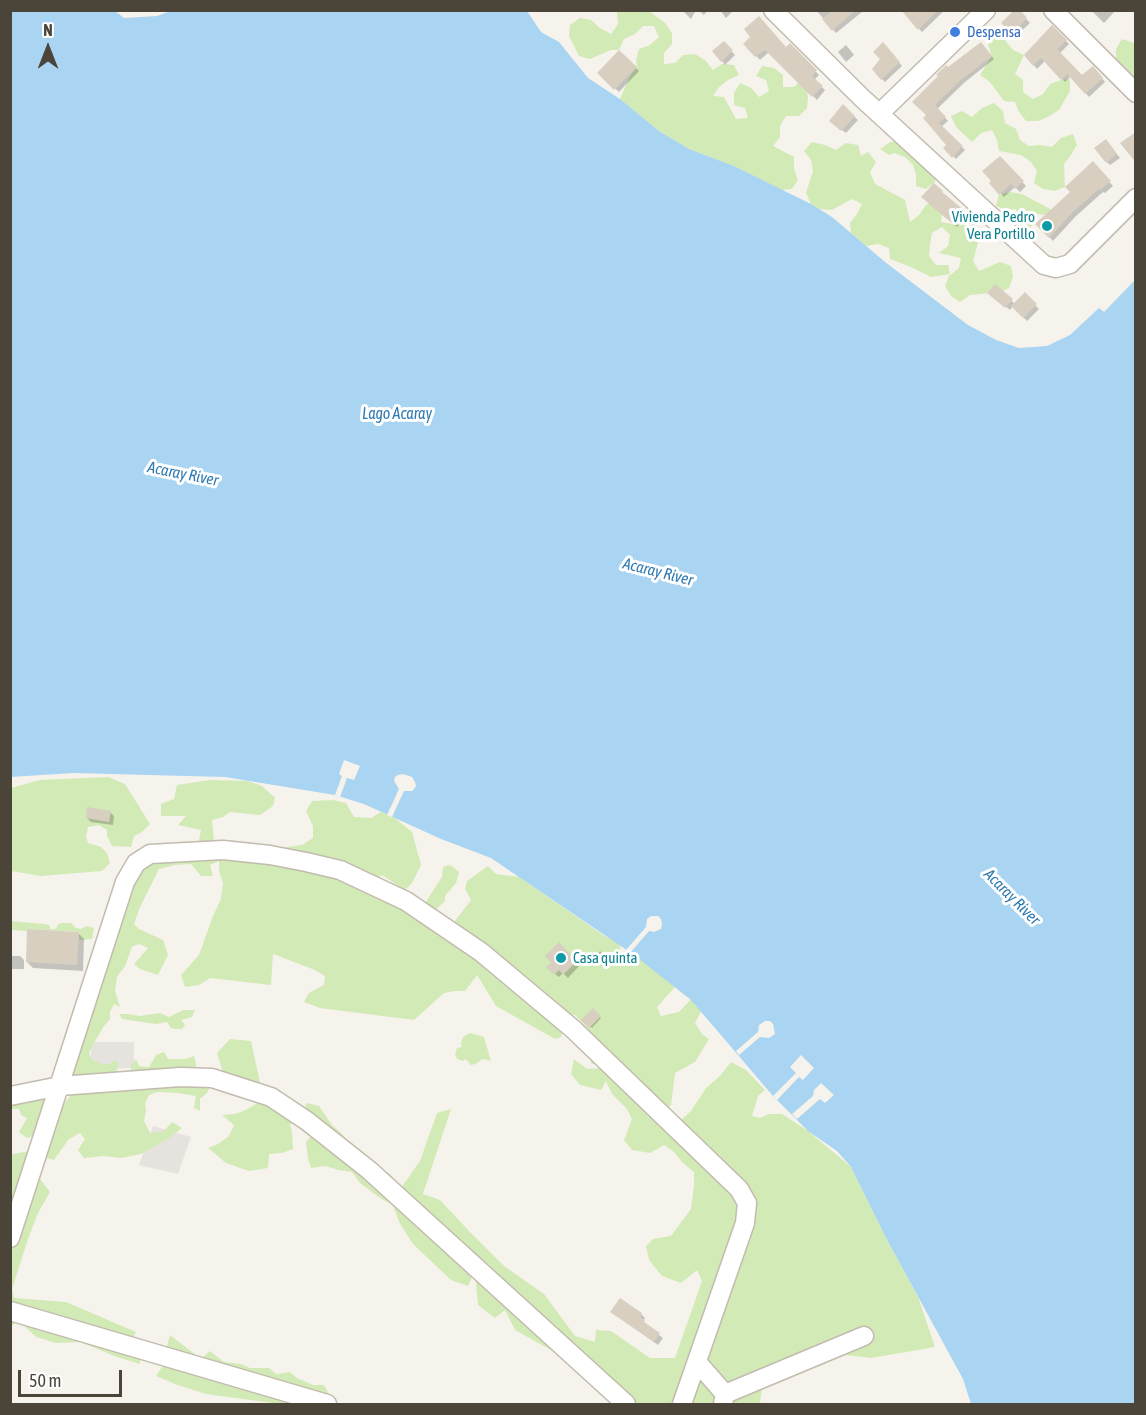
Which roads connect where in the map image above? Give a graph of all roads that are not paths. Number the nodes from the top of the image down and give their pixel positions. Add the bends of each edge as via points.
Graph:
1 (773, 10) edge
2 (986, 10) edge
3 (1053, 10) edge
4 (1136, 93) edge
5 (879, 114) junction
6 (1136, 198) edge
7 (60, 1086) junction
8 (10, 1096) edge
9 (10, 1238) edge
10 (10, 1311) edge
11 (864, 1335) dead end
12 (697, 1362) junction
13 (724, 1399) edge
14 (327, 1404) edge
15 (626, 1404) edge
16 (682, 1404) edge

1 - 5 street
2 - 5 street
3 - 4 street
5 - 6 street via 1044,265 1056,268 1070,264
7 - 8 street
7 - 9 street
7 - 12 street via 125,882 136,863 150,854 223,850 306,861 340,870 406,901 481,952 573,1029 739,1189 747,1203 745,1223
7 - 15 street via 212,1078 271,1097 308,1120 369,1170
10 - 14 street
11 - 13 street
12 - 13 street
12 - 16 street

